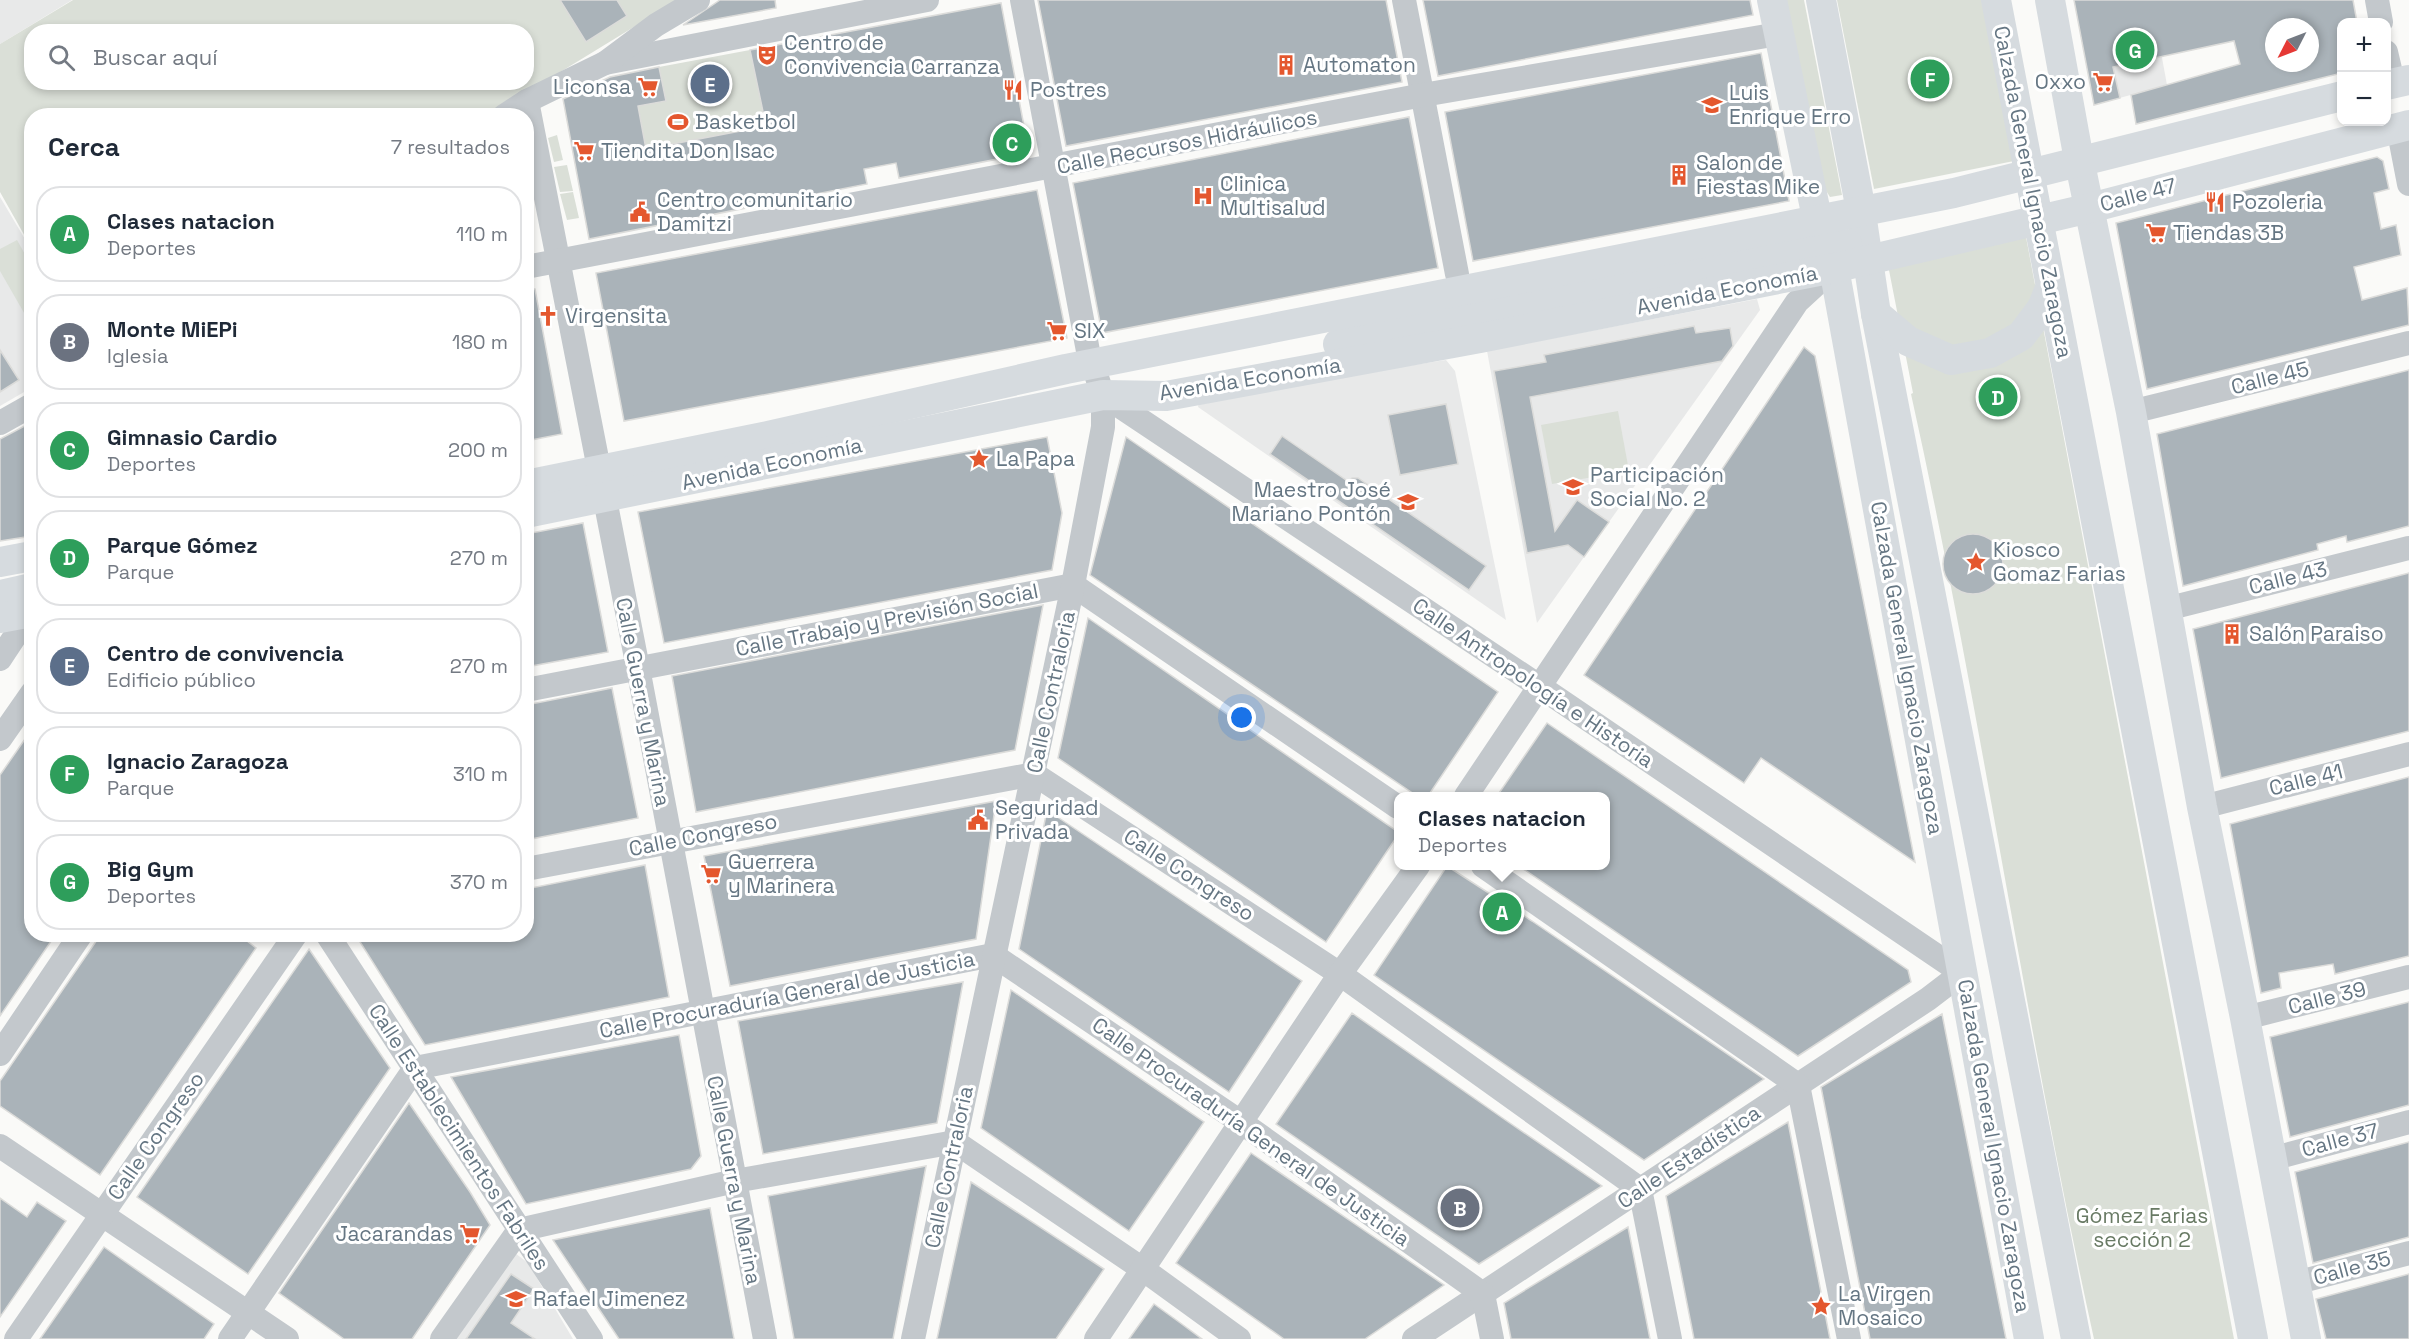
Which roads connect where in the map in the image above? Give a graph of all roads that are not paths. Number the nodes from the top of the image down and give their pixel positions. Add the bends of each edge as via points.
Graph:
1 (698, 0) edge
2 (927, 0) edge
3 (1022, 0) edge
4 (1404, 0) edge
5 (1772, 0) edge
6 (1821, 0) edge
7 (1996, 0) edge
8 (2050, 0) edge
9 (2377, 0) edge
10 (2380, 18) edge
11 (1778, 34) junction
12 (605, 63) junction
13 (2337, 82) edge
14 (1423, 95) junction
15 (2337, 97) edge
16 (527, 101) junction
17 (516, 108) edge
18 (528, 108) edge
19 (2396, 121) edge
20 (2160, 126) junction
21 (534, 135) edge
22 (2077, 149) junction
23 (2026, 163) junction
24 (1053, 168) junction
25 (2409, 184) edge
26 (2176, 185) junction
27 (1858, 200) junction
28 (1815, 208) junction
29 (2090, 208) junction
30 (2038, 220) junction
31 (1729, 225) junction
32 (560, 261) junction
33 (1867, 261) junction
34 (534, 266) edge
35 (1834, 268) junction
36 (1457, 274) junction
37 (1744, 286) junction
38 (2050, 288) junction
39 (1876, 314) junction
40 (2409, 343) edge
41 (1089, 351) junction
42 (1103, 395) junction
43 (24, 410) edge
44 (2131, 412) junction
45 (0, 423) edge
46 (595, 453) junction
47 (534, 464) edge
48 (534, 474) edge
49 (534, 483) edge
50 (603, 498) junction
51 (534, 511) edge
52 (2409, 548) edge
53 (24, 557) edge
54 (0, 562) edge
55 (24, 580) edge
56 (0, 581) edge
57 (1073, 585) junction
58 (24, 590) edge
59 (0, 595) edge
60 (2166, 609) junction
61 (24, 613) edge
62 (0, 618) edge
63 (24, 623) edge
64 (0, 659) edge
65 (638, 668) junction
66 (1539, 686) junction
67 (534, 688) edge
68 (24, 704) edge
69 (0, 739) edge
70 (2409, 754) edge
71 (1034, 774) junction
72 (1469, 792) edge
73 (1394, 804) edge
74 (2202, 807) junction
75 (669, 841) junction
76 (534, 867) edge
77 (1415, 870) edge
78 (1489, 870) edge
79 (76, 942) edge
80 (290, 942) edge
81 (332, 942) edge
82 (993, 955) junction
83 (1962, 973) junction
84 (1341, 974) junction
85 (2409, 977) edge
86 (702, 1012) junction
87 (2245, 1018) junction
88 (0, 1054) edge
89 (415, 1068) junction
90 (1798, 1084) junction
91 (2409, 1122) edge
92 (1242, 1123) junction
93 (955, 1142) junction
94 (0, 1146) edge
95 (2271, 1159) junction
96 (735, 1181) junction
97 (1640, 1189) junction
98 (102, 1214) junction
99 (519, 1230) junction
100 (2409, 1253) edge
101 (1144, 1270) junction
102 (2295, 1283) junction
103 (1483, 1294) junction
104 (248, 1313) junction
105 (16, 1339) edge
106 (231, 1339) edge
107 (287, 1339) edge
108 (442, 1339) edge
109 (591, 1339) edge
110 (765, 1339) edge
111 (913, 1339) edge
112 (1096, 1339) edge
113 (1239, 1339) edge
114 (1414, 1339) edge
115 (1492, 1339) edge
116 (1670, 1339) edge
117 (1849, 1339) edge
118 (2029, 1339) edge
119 (2076, 1339) edge
120 (2253, 1339) edge
121 (2306, 1339) edge

1 - 12 street
2 - 12 street
3 - 24 street, Calle Contraloria
4 - 14 street
5 - 11 main road, Calzada General Ignacio Zaragoza
6 - 27 main road, Calzada General Ignacio Zaragoza
7 - 23 main road, Calzada General Ignacio Zaragoza
8 - 22 main road
9 - 10 street
11 - 14 street, Calle Recursos Hidráulicos
11 - 28 main road, Calzada General Ignacio Zaragoza
12 - 16 street
13 - 20 main road
14 - 24 street, Calle Recursos Hidráulicos
14 - 36 street
15 - 49 main road via 1954,193 1066,369
16 - 17 street
16 - 18 street, Calle Guerra y Marina
19 - 25 street
19 - 26 main road, Calle 47
19 - 42 main road via 1960,222 1303,350
20 - 22 main road
20 - 26 main road via 2143,139 2140,161 2153,179
21 - 32 street, Calle Guerra y Marina
22 - 23 main road
22 - 29 main road
23 - 27 main road
23 - 30 main road, Calzada General Ignacio Zaragoza
24 - 32 street, Calle Recursos Hidráulicos
24 - 41 street, Calle Contraloria
26 - 29 main road, Calle 47
27 - 28 main road
27 - 33 main road, Calzada General Ignacio Zaragoza
28 - 31 main road
28 - 35 main road, Calzada General Ignacio Zaragoza
29 - 30 main road, Calle 47
29 - 44 main road
30 - 33 main road, Calle 47
30 - 38 main road, Calzada General Ignacio Zaragoza
31 - 36 main road
31 - 37 main road via 1750,239 1758,253 1758,266
32 - 34 street, Calle Recursos Hidráulicos
32 - 46 street, Calle Guerra y Marina
33 - 35 main road, Avenida Economía
33 - 39 main road, Calzada General Ignacio Zaragoza
35 - 37 main road, Avenida Economía
35 - 66 street via 1797,302
35 - 83 main road, Calzada General Ignacio Zaragoza
36 - 41 main road
37 - 42 main road, Avenida Economía via 1166,396
38 - 39 main road via 2042,308 2021,336 1990,353 1951,360 1908,341
38 - 120 main road, Calzada General Ignacio Zaragoza
39 - 119 main road, Calzada General Ignacio Zaragoza
40 - 44 street, Calle 45
41 - 42 street, Calle Contraloria
41 - 46 main road
42 - 50 main road, Avenida Economía
42 - 57 street, Calle Contraloria via 1103,427
42 - 66 street, Calle Antropología e Historia
43 - 45 street
44 - 60 main road
46 - 47 main road
46 - 48 main road
46 - 50 street, Calle Guerra y Marina
50 - 51 main road, Avenida Economía
50 - 65 street, Calle Guerra y Marina
52 - 60 street, Calle 43
53 - 54 main road
55 - 56 main road
57 - 65 street, Calle Trabajo y Previsión Social
57 - 71 street, Calle Contraloria
57 - 73 street
58 - 59 main road
60 - 74 main road
61 - 62 main road
63 - 64 street
65 - 67 street, Calle Trabajo y Previsión Social
65 - 75 street, Calle Guerra y Marina
66 - 72 street
66 - 83 street, Calle Antropología e Historia
68 - 69 street
70 - 74 street, Calle 41
71 - 75 street, Calle Congreso
71 - 82 street, Calle Contraloria
71 - 84 street, Calle Congreso
74 - 87 main road
75 - 76 street, Calle Congreso
75 - 86 street, Calle Guerra y Marina
77 - 84 street
78 - 90 street
79 - 88 street
80 - 98 street, Calle Congreso
81 - 89 street, Calle Establecimientos Fabriles
82 - 86 street, Calle Procuraduría General de Justicia
82 - 92 street, Calle Procuraduría General de Justicia
82 - 93 street, Calle Contraloria
83 - 90 street, Calle Estadística
83 - 118 main road, Calzada General Ignacio Zaragoza
84 - 92 street
84 - 97 street, Calle Congreso
85 - 87 street, Calle 39
86 - 89 street, Calle Procuraduría General de Justicia
86 - 96 street, Calle Guerra y Marina
87 - 95 main road
89 - 99 street, Calle Establecimientos Fabriles
89 - 104 street
90 - 97 street, Calle Estadística
90 - 117 street
91 - 95 street, Calle 37
92 - 101 street
92 - 103 street, Calle Procuraduría General de Justicia
93 - 96 street
93 - 101 street
93 - 111 street, Calle Contraloria
94 - 98 street
95 - 102 main road
96 - 99 street
96 - 110 street, Calle Guerra y Marina
97 - 103 street, Calle Estadística
97 - 116 street
98 - 104 street
98 - 105 street, Calle Congreso
99 - 108 street
99 - 109 street, Calle Establecimientos Fabriles
100 - 102 street, Calle 35
101 - 112 street
101 - 113 street
102 - 121 main road
103 - 114 street, Calle Estadística
103 - 115 street
104 - 106 street
104 - 107 street

